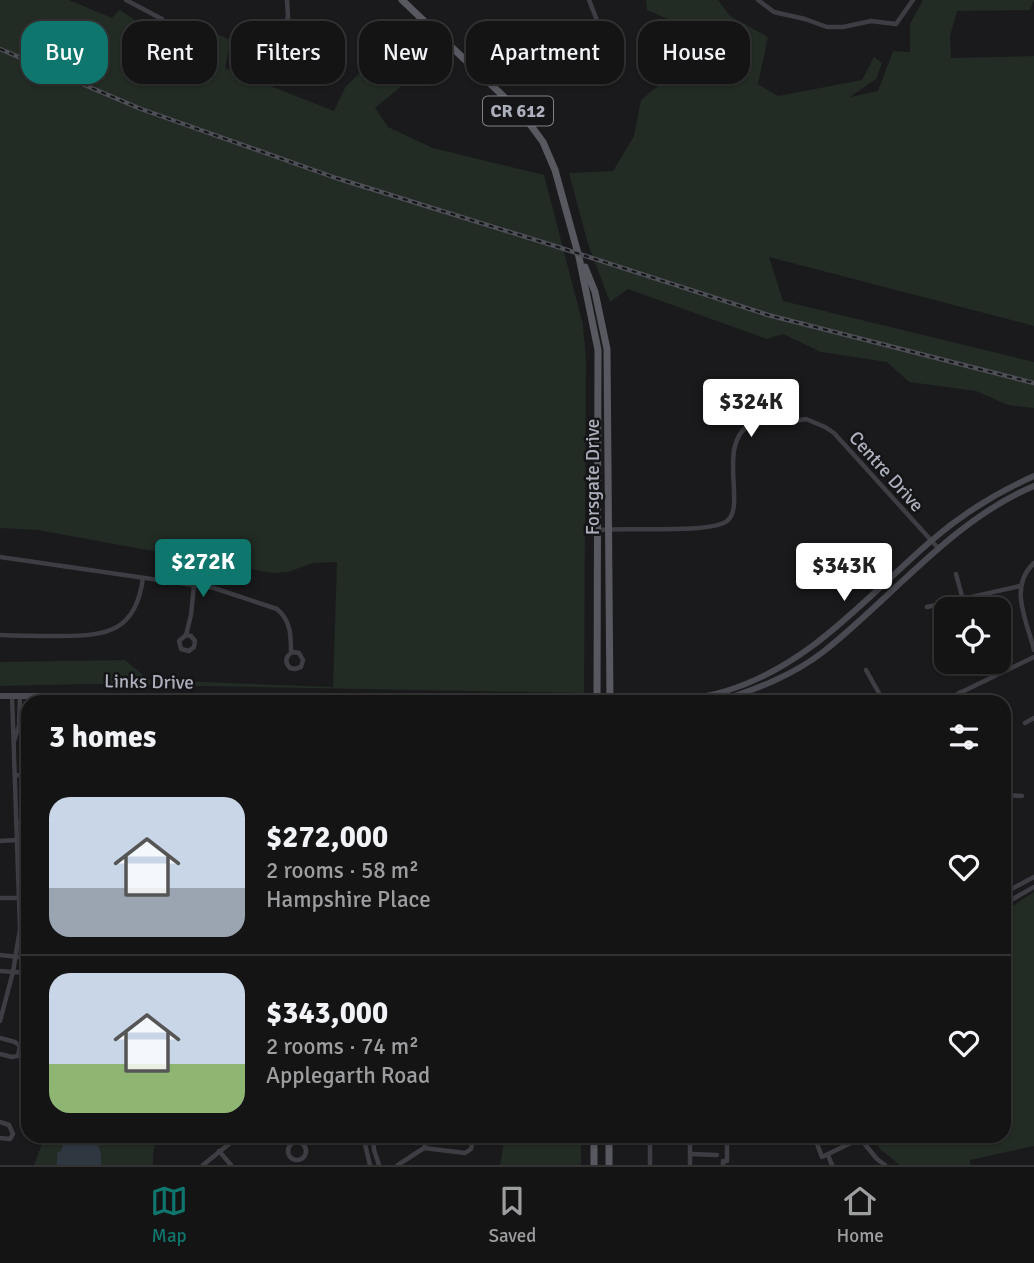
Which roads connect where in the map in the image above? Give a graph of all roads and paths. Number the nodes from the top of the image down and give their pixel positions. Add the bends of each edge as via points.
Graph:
1 (126, 0) edge
2 (288, 0) edge
3 (402, 0) edge
4 (589, 0) edge
5 (758, 0) edge
6 (913, 0) edge
7 (162, 19) dead end
8 (287, 21) edge
9 (597, 21) edge
10 (579, 257) junction
11 (1034, 476) edge
12 (1034, 486) edge
13 (608, 529) junction
14 (598, 530) junction
15 (932, 540) junction
16 (939, 549) junction
17 (0, 557) edge
18 (1034, 563) edge
19 (956, 574) dead end
20 (143, 578) junction
21 (194, 585) junction
22 (1020, 586) junction
23 (962, 597) edge
24 (975, 597) edge
25 (927, 607) dead end
26 (934, 607) edge
27 (0, 635) edge
28 (186, 635) dead end
29 (1034, 650) edge
30 (293, 652) dead end
31 (1034, 657) edge
32 (866, 670) dead end
33 (961, 692) junction
34 (604, 695) edge
35 (604, 695) edge
36 (706, 695) edge
37 (737, 695) edge
38 (880, 695) edge
39 (955, 695) edge
40 (962, 695) edge
41 (0, 696) edge
42 (16, 696) junction
43 (21, 696) edge
44 (1034, 718) edge
45 (1025, 723) dead end
46 (15, 775) junction
47 (21, 775) edge
48 (1011, 795) edge
49 (1022, 796) dead end
50 (21, 822) edge
51 (16, 823) junction
52 (17, 840) junction
53 (0, 841) edge
54 (1034, 877) edge
55 (19, 882) joint
56 (1034, 887) edge
57 (1011, 889) edge
58 (0, 898) edge
59 (19, 898) junction
60 (1011, 900) edge
61 (0, 955) edge
62 (16, 957) junction
63 (21, 957) edge
64 (0, 971) edge
65 (13, 972) junction
66 (21, 973) edge
67 (0, 1021) edge
68 (0, 1038) edge
69 (0, 1054) edge
70 (0, 1122) edge
71 (0, 1138) edge
72 (230, 1143) edge
73 (292, 1143) edge
74 (301, 1143) edge
75 (365, 1143) edge
76 (374, 1143) edge
77 (426, 1143) edge
78 (472, 1143) edge
79 (594, 1143) edge
80 (609, 1143) edge
81 (650, 1143) edge
82 (690, 1143) edge
83 (727, 1143) edge
84 (818, 1143) edge
85 (848, 1143) edge
86 (865, 1143) edge
87 (424, 1148) junction
88 (219, 1151) junction
89 (690, 1154) junction
90 (717, 1155) dead end
91 (825, 1156) junction
92 (203, 1165) edge
93 (231, 1165) edge
94 (370, 1165) edge
95 (379, 1165) edge
96 (398, 1165) edge
97 (594, 1165) edge
98 (609, 1165) edge
99 (650, 1165) edge
100 (690, 1165) edge
101 (723, 1165) edge
102 (832, 1165) edge
103 (885, 1165) edge

1 - 7 street
2 - 8 street
3 - 10 main road, Forsgate Drive / CR 612 via 500,93 543,142
4 - 9 street
5 - 6 street via 775,12 834,27 871,21 896,24
10 - 13 main road, Forsgate Drive / CR 612 via 595,292 607,349
10 - 14 main road, Forsgate Drive / CR 612 via 597,350
11 - 15 main road via 983,502
12 - 16 main road via 975,519
13 - 14 street, Centre Drive
13 - 15 street, Centre Drive via 706,527 726,522 731,517 737,435 752,423 806,419 834,433
13 - 34 main road, Forsgate Drive / CR 612
14 - 35 main road, Forsgate Drive / CR 612
15 - 16 street, Centre Drive
15 - 36 main road via 825,638 763,678
16 - 37 main road via 822,652 766,685
17 - 20 street
18 - 22 street
19 - 23 street
20 - 21 street
20 - 27 street via 137,605 116,629 92,636
21 - 28 street
21 - 30 street via 214,587 277,609 288,623 291,653 286,662 295,669 303,660
22 - 24 street
22 - 29 street
25 - 26 street
31 - 33 street
32 - 38 street
33 - 39 street
33 - 40 street
41 - 42 main road, Links Drive
42 - 43 main road, Links Drive
42 - 46 street
44 - 45 street
46 - 47 street
46 - 51 street
48 - 49 street
50 - 51 street
51 - 52 street
52 - 53 street
52 - 55 street
54 - 57 street
55 - 59 street
56 - 60 street
58 - 59 street
59 - 62 street
61 - 62 street
62 - 63 street
62 - 65 street
64 - 65 street
65 - 66 street
65 - 67 street
68 - 69 street via 15,1042 20,1052 12,1057
70 - 71 street via 9,1125 13,1134 10,1139
72 - 88 street
73 - 74 street via 288,1151 298,1159 305,1150
75 - 94 street
76 - 95 street
77 - 87 street
78 - 87 street via 465,1153
79 - 97 main road
80 - 98 main road
81 - 99 street
82 - 89 street
83 - 101 street
84 - 91 street
85 - 91 street
86 - 103 street
87 - 96 street
88 - 92 street
88 - 93 street
89 - 90 street
89 - 100 street
91 - 102 street

